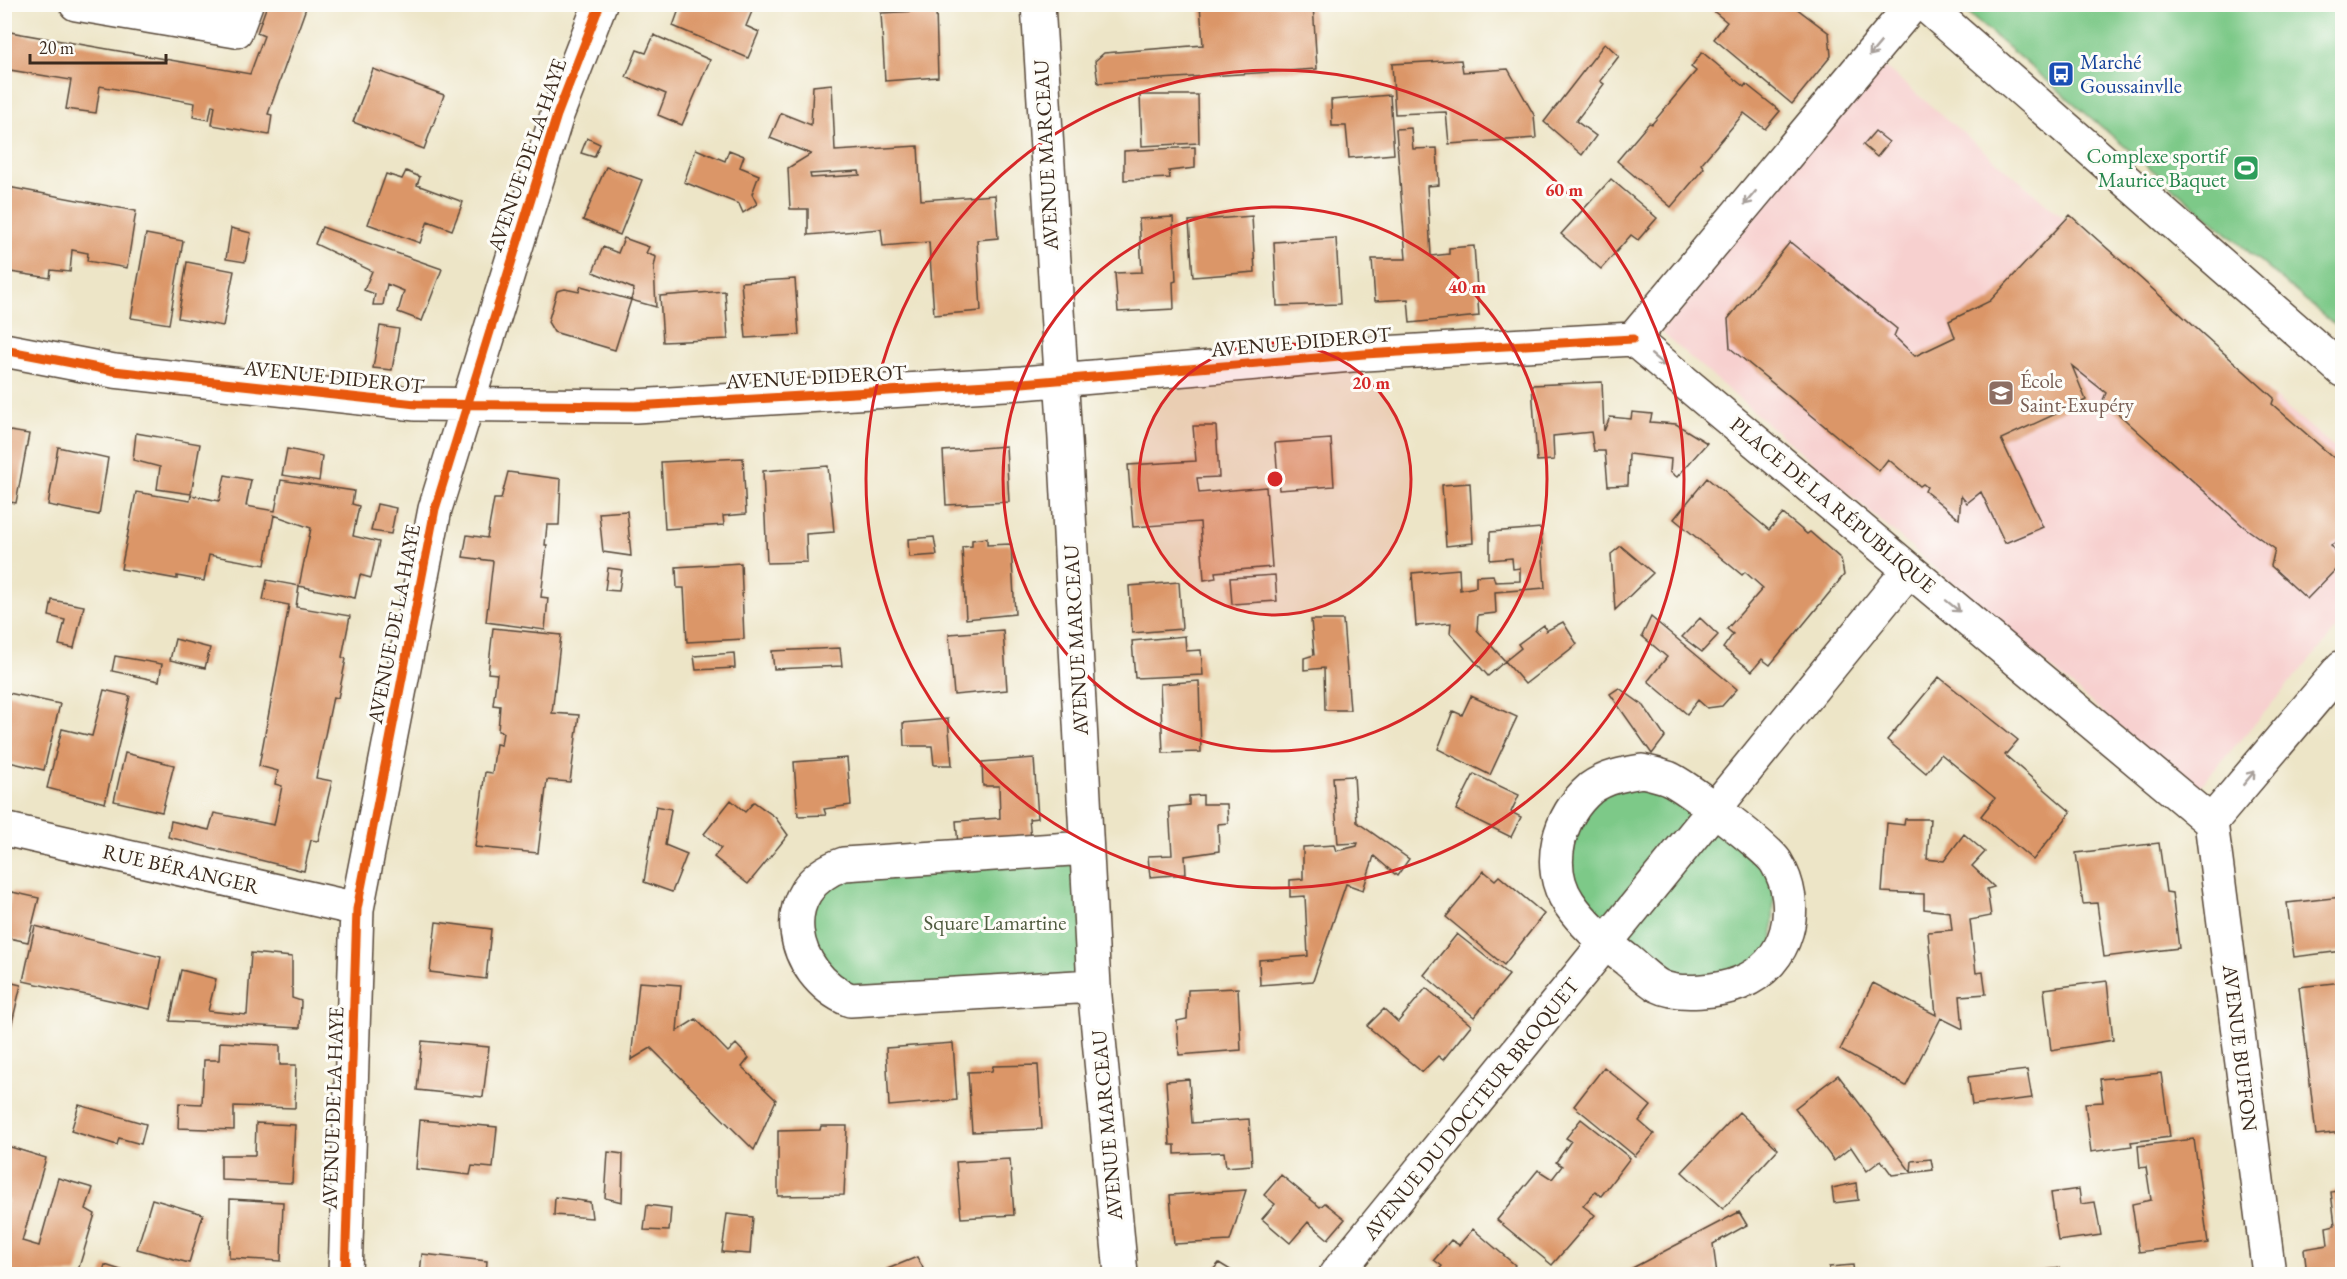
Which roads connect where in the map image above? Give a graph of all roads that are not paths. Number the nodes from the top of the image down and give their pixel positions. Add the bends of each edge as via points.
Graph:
1 (76, 4) edge
2 (246, 4) edge
3 (600, 4) edge
4 (1038, 4) edge
5 (1913, 4) edge
6 (1924, 4) edge
7 (1633, 339) junction
8 (4, 350) edge
9 (2343, 370) edge
10 (1060, 380) junction
11 (465, 405) junction
12 (1909, 570) junction
13 (2343, 667) edge
14 (1714, 809) junction
15 (2211, 822) junction
16 (4, 829) edge
17 (1086, 848) junction
18 (357, 909) junction
19 (1605, 943) junction
20 (1094, 986) junction
21 (345, 1275) edge
22 (1121, 1275) edge
23 (1336, 1275) edge
24 (2269, 1275) edge

1 - 2 street via 236,31
3 - 11 street, AVENUE DE LA HAYE via 557,115
4 - 10 street, AVENUE MARCEAU
5 -> 7 street
6 - 9 street
7 - 10 street, AVENUE DIDEROT via 1364,354
7 -> 12 street, PLACE DE LA RÉPUBLIQUE
8 - 11 street, AVENUE DIDEROT via 136,373 416,404
10 - 11 street, AVENUE DIDEROT via 635,406
10 - 17 street, AVENUE MARCEAU
11 - 18 street, AVENUE DE LA HAYE via 435,509
12 - 14 street, AVENUE DU DOCTEUR BROQUET
12 -> 15 street, PLACE DE LA RÉPUBLIQUE
15 -> 13 street
14 - 19 street, AVENUE DU DOCTEUR BROQUET
14 - 19 street via 1669,778 1642,771 1613,776 1573,806 1561,828 1557,859 1560,880 1568,902
14 - 19 street via 1775,859 1785,880 1790,906 1788,930 1772,960 1742,982 1695,991 1660,986
15 - 24 street, AVENUE BUFFON
16 - 18 street, RUE BÉRANGER
17 - 20 street, AVENUE MARCEAU
17 - 20 street via 844,864 826,870 801,896 797,932 818,980 832,992 850,999
18 - 21 street, AVENUE DE LA HAYE
19 - 23 street, AVENUE DU DOCTEUR BROQUET
20 - 22 street, AVENUE MARCEAU

